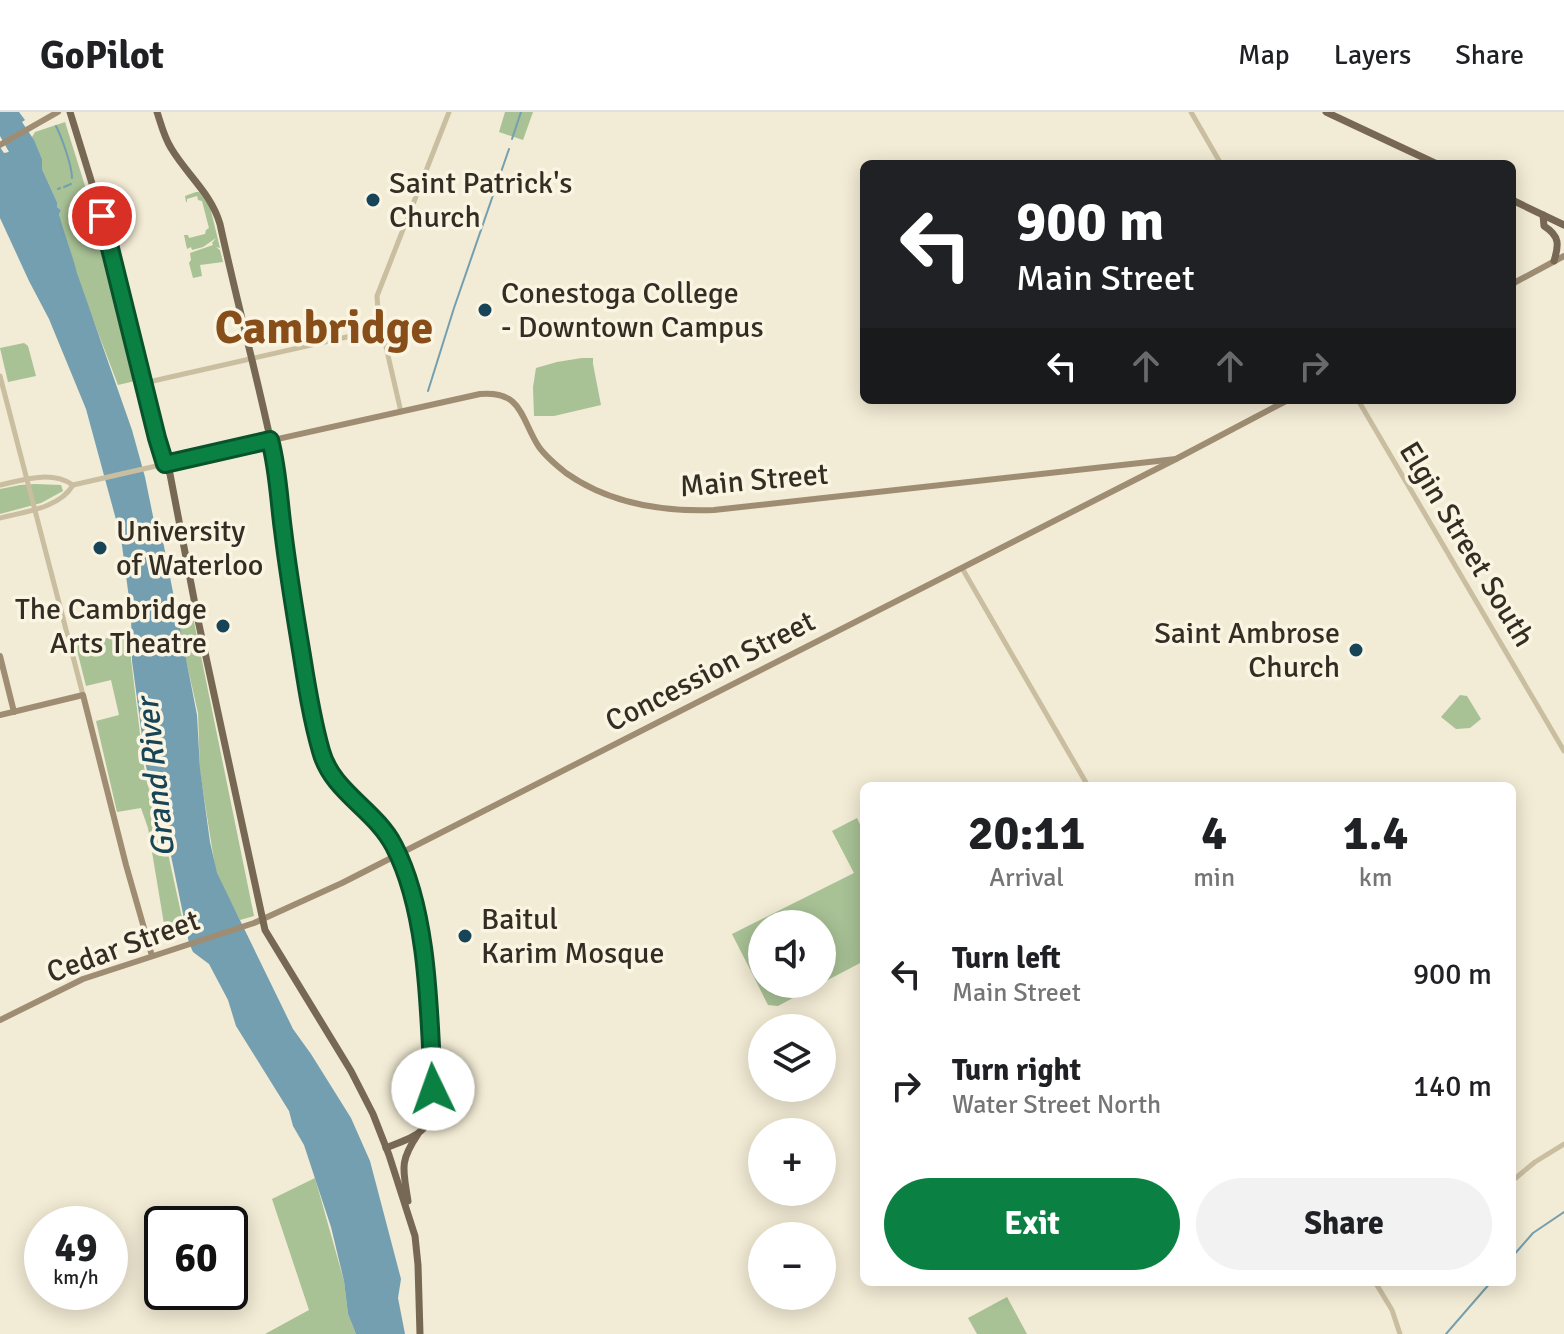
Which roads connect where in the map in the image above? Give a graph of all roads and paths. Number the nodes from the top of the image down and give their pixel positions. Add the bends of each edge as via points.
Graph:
1 (58, 112) edge
2 (70, 112) edge
3 (157, 112) edge
4 (449, 112) edge
5 (1191, 112) edge
6 (1326, 112) edge
7 (0, 145) edge
8 (1219, 160) edge
9 (1428, 160) edge
10 (1516, 202) edge
11 (1543, 215) junction
12 (1564, 225) edge
13 (1564, 256) edge
14 (1554, 261) junction
15 (1516, 282) edge
16 (382, 329) junction
17 (251, 359) junction
18 (0, 376) edge
19 (144, 383) junction
20 (1280, 404) edge
21 (1360, 404) edge
22 (401, 412) junction
23 (270, 440) junction
24 (1176, 459) junction
25 (165, 464) junction
26 (27, 479) junction
27 (0, 485) edge
28 (73, 485) junction
29 (35, 510) junction
30 (0, 518) edge
31 (962, 568) junction
32 (0, 656) edge
33 (83, 695) junction
34 (14, 712) junction
35 (0, 715) edge
36 (1564, 751) edge
37 (1086, 782) edge
38 (398, 854) junction
39 (263, 920) junction
40 (152, 956) junction
41 (0, 1020) edge
42 (419, 1132) junction
43 (1564, 1144) edge
44 (386, 1148) junction
45 (1516, 1178) edge
46 (410, 1219) junction
47 (1377, 1286) edge
48 (420, 1334) edge
49 (1400, 1334) edge

1 - 7 main road
2 - 19 main road
3 - 17 main road via 166,141 216,209
4 - 16 street via 381,284 377,301
5 - 8 street
6 - 9 main road
10 - 11 main road
11 - 12 main road
11 - 14 main road via 1544,226 1558,242
13 - 14 main road
14 - 15 main road
16 - 17 street
16 - 22 street
17 - 19 street
17 - 23 main road
18 - 26 street
19 - 25 main road
20 - 24 main road, Main Street
21 - 36 street, Elgin Street South
22 - 23 main road, Main Street
22 - 24 main road, Main Street via 480,394 503,396 523,413 546,456 575,479 624,502 685,511
23 - 25 main road, Main Street
23 - 38 main road via 321,754 335,781 375,819
24 - 31 main road, Concession Street
25 - 28 street, Main Street
25 - 39 main road
26 - 27 street
26 - 28 street via 58,479
26 - 29 street
28 - 29 street
29 - 30 street
29 - 33 street
31 - 37 street
31 - 38 main road, Concession Street
32 - 34 main road
33 - 34 main road
33 - 40 main road
34 - 35 main road
38 - 39 main road, Concession Street
38 - 42 main road via 414,899 425,973 433,1102 428,1123
39 - 40 main road, Cedar Street
39 - 44 main road via 367,1099
40 - 41 main road, Cedar Street via 83,979
42 - 44 main road
42 - 46 main road via 403,1163
43 - 45 street
44 - 46 main road
46 - 48 main road
47 - 49 street

